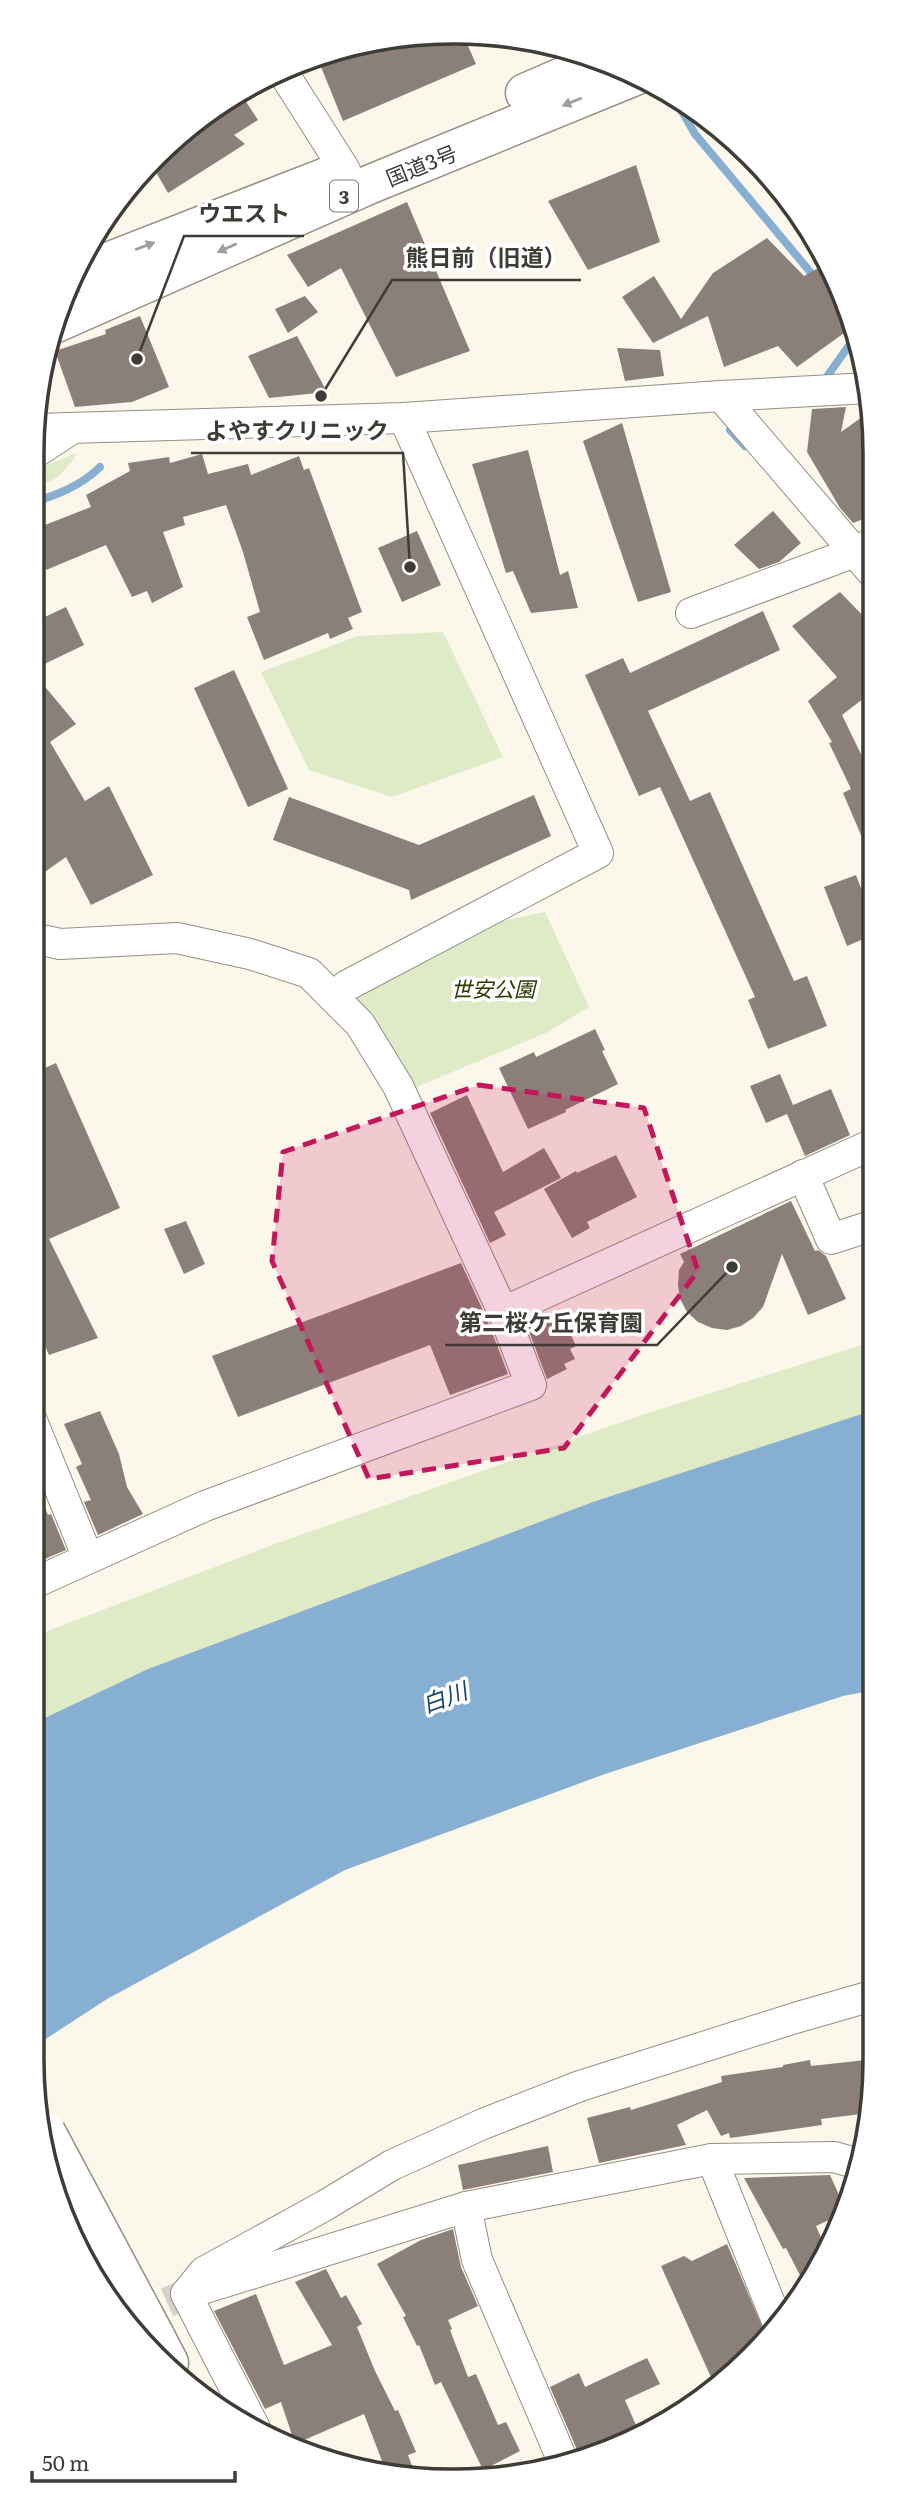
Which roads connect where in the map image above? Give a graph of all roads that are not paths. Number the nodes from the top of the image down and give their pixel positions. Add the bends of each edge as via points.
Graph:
1 (587, 66) edge
2 (287, 79) edge
3 (623, 81) edge
4 (345, 170) junction
5 (87, 270) edge
6 (66, 318) edge
7 (858, 389) edge
8 (721, 396) junction
9 (404, 418) junction
10 (45, 429) edge
11 (70, 430) junction
12 (44, 448) edge
13 (863, 551) edge
14 (863, 556) edge
15 (691, 613) dead end
16 (44, 940) edge
17 (335, 999) junction
18 (863, 1148) edge
19 (803, 1175) junction
20 (863, 1229) edge
21 (503, 1312) junction
22 (44, 1450) edge
23 (88, 1558) junction
24 (44, 1578) edge
25 (863, 1998) edge
26 (54, 2146) edge
27 (712, 2160) junction
28 (850, 2162) edge
29 (466, 2207) junction
30 (186, 2294) junction
31 (774, 2315) edge
32 (160, 2345) edge
33 (247, 2413) edge
34 (560, 2455) edge

1 - 4 main road, 国道3号 / 3
2 - 4 street
3 -> 6 main road, 国道3号 / 3 via 366,186
5 -> 4 main road, 国道3号 / 3
7 - 8 street
8 - 9 street
8 - 13 street
9 - 11 street
9 - 17 street via 598,853 346,986
10 - 11 street
11 - 12 street
14 - 15 street
16 - 17 street via 60,944 177,938 250,954 309,974
17 - 21 street via 360,1024 398,1086
18 - 19 street
19 - 20 street via 831,1239
19 - 21 street
21 - 23 street via 531,1385 205,1506
22 - 23 street
23 - 24 street
25 - 30 street via 580,2086 483,2124 392,2165 204,2272
26 - 32 main road, bridge
27 - 28 street via 834,2157
27 - 29 street
27 - 31 street
29 - 30 street
29 - 34 street via 477,2260
30 - 33 street

